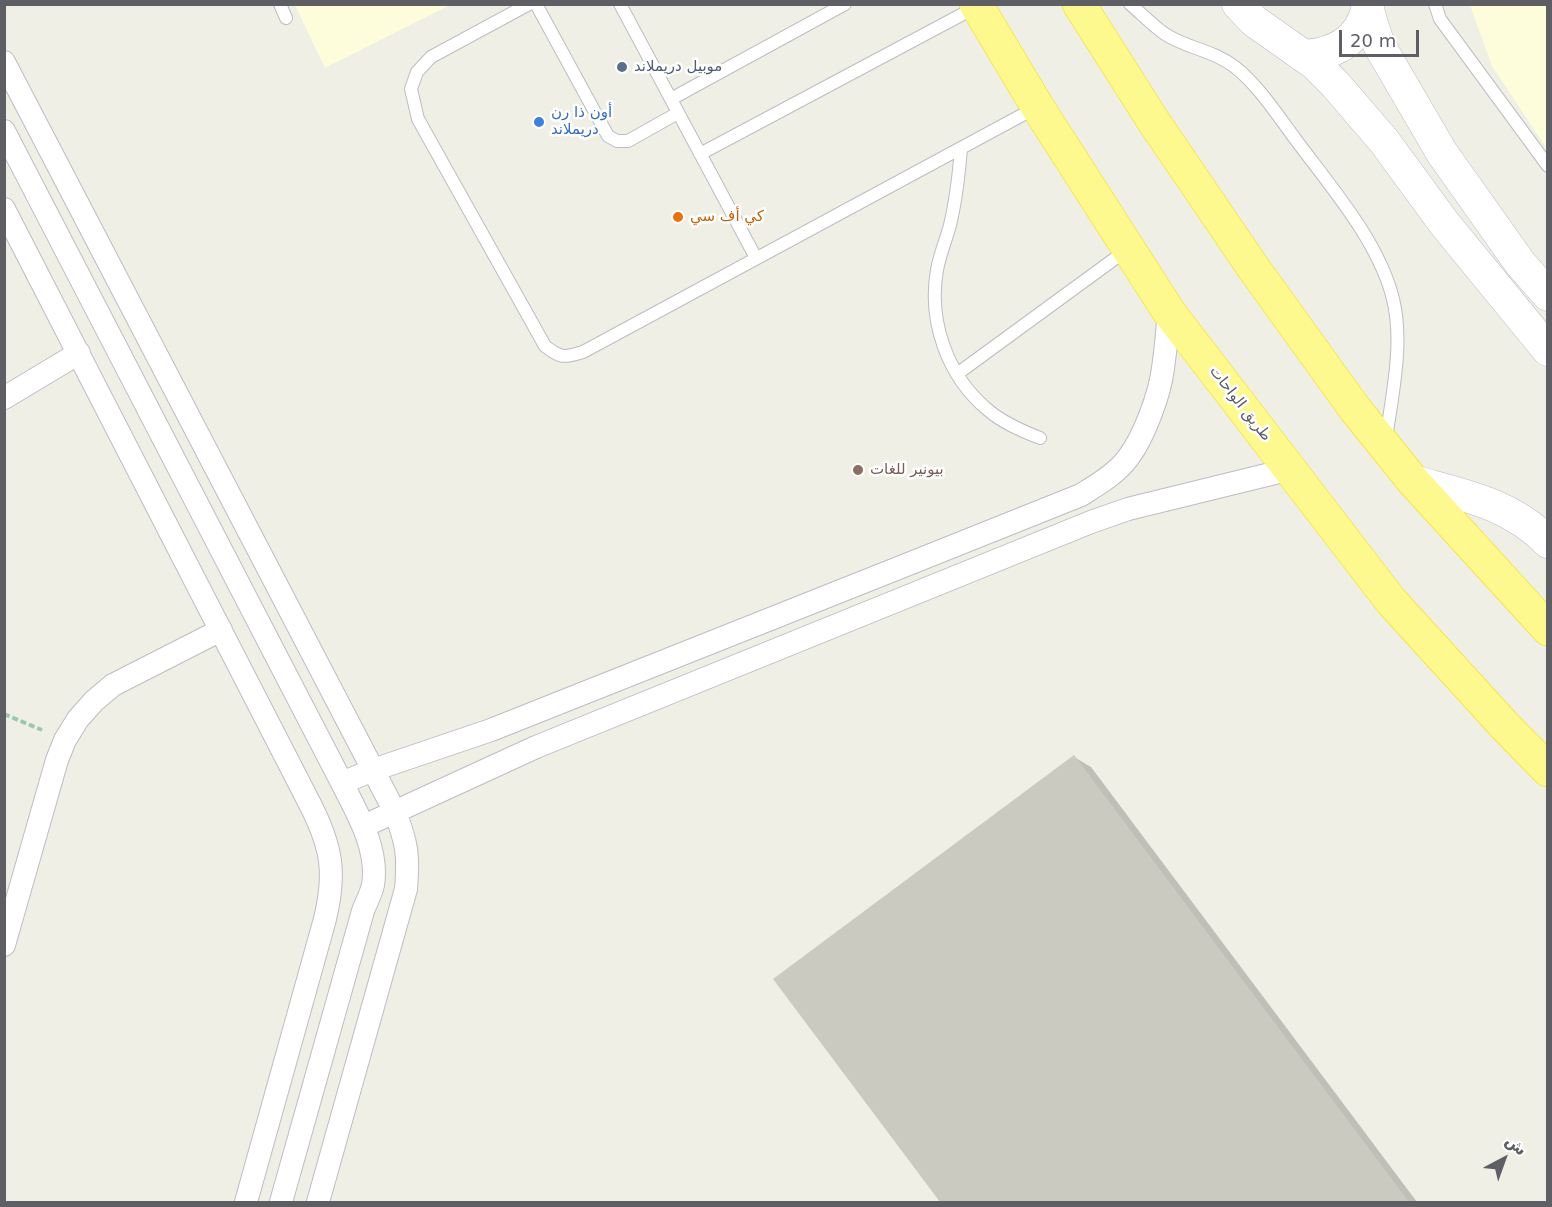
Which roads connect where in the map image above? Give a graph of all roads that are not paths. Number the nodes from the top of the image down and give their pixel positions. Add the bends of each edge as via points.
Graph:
1 (279, 4) edge
2 (529, 4) edge
3 (536, 4) edge
4 (620, 4) edge
5 (845, 4) edge
6 (1079, 4) edge
7 (1130, 4) edge
8 (1238, 4) edge
9 (1435, 4) edge
10 (976, 6) edge
11 (1368, 7) edge
12 (286, 18) dead end
13 (1303, 56) junction
14 (4, 62) edge
15 (671, 99) junction
16 (1037, 106) junction
17 (678, 113) junction
18 (4, 131) edge
19 (961, 148) junction
20 (700, 154) junction
21 (1548, 166) edge
22 (46, 211) junction
23 (9, 218) edge
24 (1129, 249) junction
25 (756, 258) junction
26 (1548, 295) edge
27 (1168, 312) junction
28 (1548, 350) edge
29 (79, 353) junction
30 (957, 375) junction
31 (4, 398) edge
32 (1040, 438) dead end
33 (1385, 447) junction
34 (1291, 469) junction
35 (1413, 481) junction
36 (1548, 542) edge
37 (896, 569) junction
38 (908, 597) junction
39 (778, 615) junction
40 (1548, 629) edge
41 (221, 630) junction
42 (789, 645) junction
43 (638, 671) junction
44 (597, 687) junction
45 (652, 701) junction
46 (610, 717) junction
47 (373, 770) junction
48 (1548, 770) edge
49 (342, 783) junction
50 (395, 813) junction
51 (364, 826) junction
52 (4, 945) edge
53 (246, 1203) edge
54 (281, 1203) edge
55 (318, 1203) edge

1 - 12 lane
2 - 25 lane via 431,57 417,72 411,90 418,119 545,346 568,357 583,352
3 - 17 lane via 608,136 628,141
4 - 15 lane
5 - 15 lane
6 - 33 highway via 1252,266
7 - 33 lane via 1166,34 1219,56 1237,68 1263,96 1370,244 1393,299 1397,327
8 - 13 street via 1254,21
9 - 21 lane via 1440,19
10 - 16 highway, طريق الواحات
10 - 20 lane
11 - 13 street via 1360,29 1351,39 1327,52
11 - 26 street via 1379,45 1442,153 1520,263
13 - 28 street via 1335,84 1384,141 1444,223
14 - 47 street
15 - 17 lane
16 - 19 lane
16 - 24 highway, طريق الواحات
17 - 20 lane
18 - 22 street
19 - 25 lane
19 - 30 lane via 955,203 935,289 938,328
20 - 25 lane
22 - 23 street
22 - 49 street
23 - 29 street
24 - 27 highway, طريق الواحات
24 - 30 lane
27 - 34 highway, طريق الواحات
27 - 37 street via 1157,393 1128,459 1103,482 1081,495
29 - 31 street
29 - 41 street
30 - 32 lane via 988,410
33 - 35 highway
34 - 38 street via 1128,509
34 - 48 highway, طريق الواحات via 1391,601
35 - 36 street via 1484,501 1516,516
35 - 40 highway
37 - 38 street
37 - 39 street
38 - 42 street
39 - 42 street
39 - 43 street
41 - 52 street via 114,685 78,719 57,760
41 - 53 street via 322,828 332,873 325,919
42 - 45 street
43 - 44 street
43 - 45 street
44 - 46 street
44 - 47 street
45 - 46 street
46 - 50 street
47 - 49 street
47 - 50 street
49 - 51 street
50 - 51 street
50 - 55 street via 405,837 406,889
51 - 54 street via 373,864 373,884

